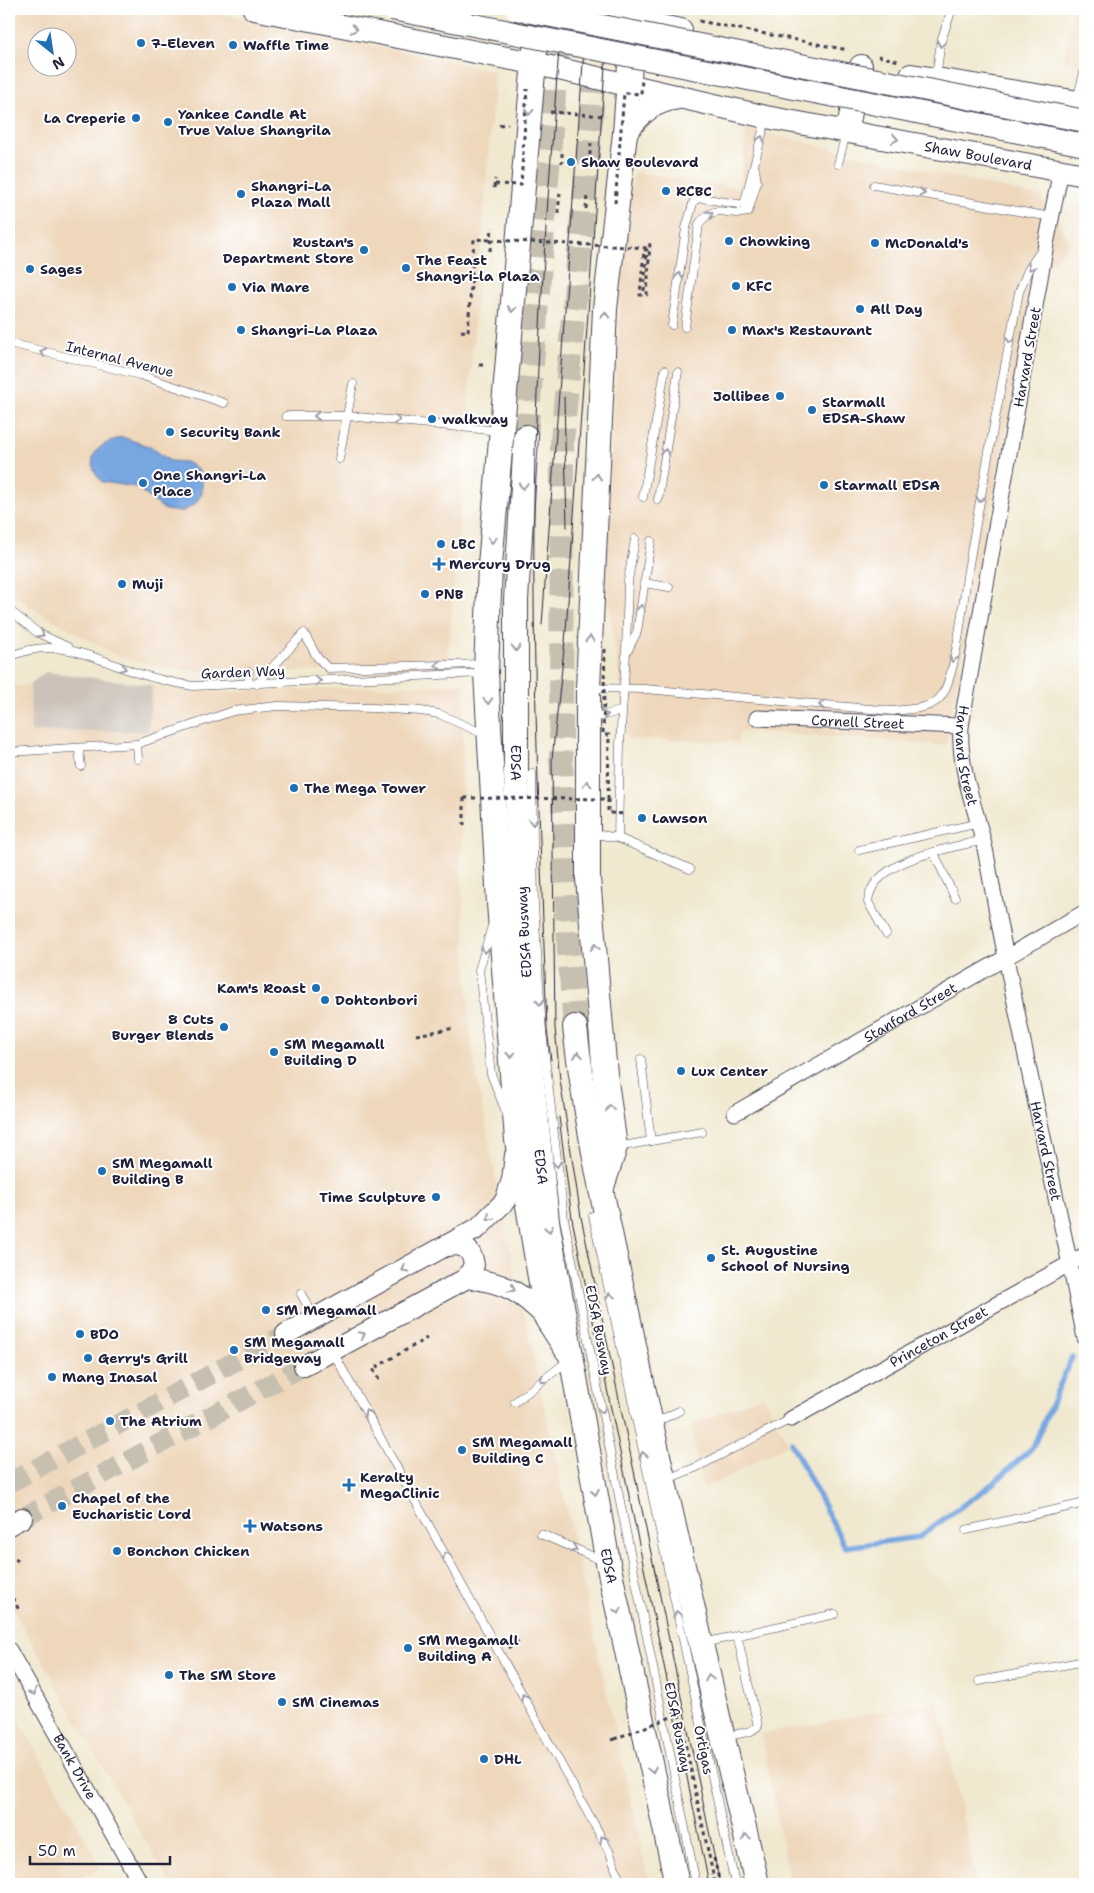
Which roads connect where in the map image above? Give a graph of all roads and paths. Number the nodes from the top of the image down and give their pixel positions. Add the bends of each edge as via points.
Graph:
1 (254, 9) edge
2 (392, 9) edge
3 (418, 9) edge
4 (516, 9) edge
5 (538, 9) edge
6 (575, 9) edge
7 (952, 9) edge
8 (634, 14) edge
9 (708, 23) dead end
10 (537, 32) junction
11 (631, 50) junction
12 (860, 57) junction
13 (533, 63) junction
14 (1085, 68) edge
15 (936, 74) junction
16 (854, 96) junction
17 (678, 97) junction
18 (525, 103) junction
19 (621, 111) junction
20 (766, 116) junction
21 (1081, 123) edge
22 (498, 124) dead end
23 (508, 124) dead end
24 (846, 131) junction
25 (591, 144) dead end
26 (562, 153) dead end
27 (562, 163) dead end
28 (589, 164) dead end
29 (754, 164) junction
30 (838, 164) dead end
31 (1061, 170) junction
32 (1085, 174) edge
33 (495, 179) dead end
34 (874, 185) dead end
35 (560, 193) dead end
36 (587, 194) dead end
37 (615, 202) dead end
38 (586, 209) dead end
39 (558, 214) dead end
40 (1051, 217) junction
41 (492, 227) dead end
42 (489, 240) junction
43 (650, 241) dead end
44 (1046, 244) junction
45 (649, 248) junction
46 (490, 251) dead end
47 (644, 291) dead end
48 (672, 324) dead end
49 (686, 327) dead end
50 (461, 331) dead end
51 (9, 343) edge
52 (479, 365) dead end
53 (485, 365) dead end
54 (666, 370) dead end
55 (678, 372) dead end
56 (353, 384) dead end
57 (224, 403) dead end
58 (286, 416) dead end
59 (348, 416) junction
60 (502, 431) junction
61 (526, 437) tunnel mouth
62 (338, 459) dead end
63 (643, 497) dead end
64 (658, 500) dead end
65 (635, 539) dead end
66 (651, 541) dead end
67 (644, 583) junction
68 (669, 587) dead end
69 (9, 610) edge
70 (605, 647) dead end
71 (77, 650) junction
72 (626, 653) junction
73 (9, 657) edge
74 (486, 668) junction
75 (248, 672) dead end
76 (248, 684) junction
77 (257, 684) junction
78 (588, 688) junction
79 (622, 689) junction
80 (621, 710) junction
81 (588, 718) junction
82 (757, 718) dead end
83 (961, 726) junction
84 (490, 737) junction
85 (138, 744) junction
86 (78, 750) junction
87 (9, 752) edge
88 (138, 759) dead end
89 (81, 766) dead end
90 (532, 774) dead end
91 (608, 799) junction
92 (626, 814) dead end
93 (979, 823) junction
94 (464, 826) dead end
95 (588, 833) junction
96 (618, 838) junction
97 (984, 840) junction
98 (859, 850) dead end
99 (934, 853) junction
100 (690, 869) dead end
101 (955, 898) dead end
102 (1085, 912) edge
103 (886, 934) dead end
104 (1004, 957) junction
105 (575, 1027) tunnel mouth
106 (456, 1028) dead end
107 (416, 1035) dead end
108 (641, 1059) dead end
109 (735, 1113) dead end
110 (702, 1132) dead end
111 (517, 1140) junction
112 (651, 1141) junction
113 (615, 1147) junction
114 (601, 1190) junction
115 (593, 1216) dead end
116 (448, 1246) junction
117 (1085, 1255) edge
118 (1070, 1263) junction
119 (467, 1278) junction
120 (301, 1294) dead end
121 (315, 1318) junction
122 (547, 1319) junction
123 (286, 1334) tunnel mouth
124 (427, 1338) dead end
125 (1085, 1338) edge
126 (332, 1351) junction
127 (572, 1357) junction
128 (304, 1366) tunnel mouth
129 (379, 1380) dead end
130 (514, 1402) dead end
131 (679, 1411) dead end
132 (791, 1419) joint
133 (651, 1425) junction
134 (663, 1480) junction
135 (1085, 1503) edge
136 (966, 1530) dead end
137 (541, 1534) dead end
138 (9, 1554) edge
139 (18, 1561) dead end
140 (608, 1563) junction
141 (9, 1591) edge
142 (20, 1612) dead end
143 (835, 1614) dead end
144 (738, 1635) junction
145 (702, 1644) junction
146 (9, 1650) edge
147 (1085, 1661) edge
148 (979, 1681) dead end
149 (679, 1714) junction
150 (674, 1716) junction
151 (664, 1719) junction
152 (676, 1725) dead end
153 (723, 1737) junction
154 (613, 1740) dead end
155 (141, 1884) edge
156 (621, 1884) edge
157 (677, 1884) edge
158 (696, 1884) edge
159 (715, 1884) edge
160 (720, 1884) edge
161 (735, 1884) edge
162 (756, 1884) edge

1 -> 13 main road, Shaw Boulevard
2 - 21 main road, bridge
3 - 10 highway
4 - 21 main road, bridge
5 - 10 highway
6 - 8 main road
7 -> 15 lane via 941,41
8 - 10 highway via 620,30 602,36
8 - 11 highway
8 - 12 main road
9 - 12 path
10 - 13 highway
11 - 13 highway via 572,45
11 - 16 highway
11 - 19 highway
12 - 15 main road
12 - 15 path
12 - 16 main road
13 - 18 highway
13 - 19 main road, Shaw Boulevard
14 - 21 lane
15 - 21 main road
16 - 21 highway
16 - 24 main road
17 - 19 main road, Shaw Boulevard
17 - 19 highway via 651,105 633,121
17 - 20 main road, Shaw Boulevard
18 - 19 path
18 - 33 path, bridge via 521,185 495,186
18 -> 60 highway
19 - 37 path, bridge
78 -> 19 highway via 605,309
20 - 24 main road, Shaw Boulevard
29 -> 20 lane
21 - 31 main road
22 - 23 path
24 - 30 lane
24 -> 31 main road, Shaw Boulevard
25 - 28 path
26 - 27 path
48 -> 29 lane via 686,228 694,200 701,198 744,205
49 -> 29 lane via 699,224 707,214 718,210 748,212 757,182
31 - 32 main road, Shaw Boulevard
31 - 40 street, Harvard Street
34 -> 40 lane
35 - 39 path
36 - 38 path
40 - 44 street, Harvard Street
41 - 42 path
42 - 45 path, bridge
42 - 46 path
42 - 50 path via 474,239 468,332
43 - 45 path
44 -> 79 lane via 1028,270 1020,292 989,446 954,658 941,698 918,708 893,711
44 - 83 street, Harvard Street
45 - 47 path via 647,295 640,295 644,250 647,250
57 -> 51 lane, Internal Avenue via 140,375
52 - 53 path
54 - 63 lane
64 -> 55 lane
56 - 59 lane
59 -> 58 lane
59 -> 60 lane
59 - 62 lane
60 -> 74 highway via 490,565
61 -> 127 highway, EDSA via 516,600 516,774 527,1034 547,1221
65 - 72 lane via 628,581
66 - 67 lane
67 - 68 lane
72 -> 67 lane via 637,632
69 -> 71 lane via 38,633
70 - 91 path, bridge via 603,735 609,735
71 - 73 lane, Garden Way via 40,649
71 -> 76 lane, Garden Way via 137,673 172,682 193,686
72 - 79 lane
77 -> 74 lane, Garden Way
74 -> 77 lane via 328,668 317,657 304,633
74 -> 84 highway
75 - 76 lane
76 - 77 lane, Garden Way
78 - 79 lane
78 - 81 highway
79 - 80 lane
81 -> 80 lane
80 - 96 lane via 623,744
95 -> 81 highway
82 - 83 street, Cornell Street
83 - 93 street, Harvard Street via 962,765
84 - 85 lane via 439,714 373,708 276,706 233,711
84 -> 111 highway
85 - 86 lane
85 - 88 lane
86 - 87 lane
86 - 89 lane
90 -> 151 lane, EDSA Busway via 534,905 542,1031 564,1219
91 - 92 path, bridge via 608,813
91 - 94 path, bridge via 464,798
93 - 97 street, Harvard Street
93 - 98 lane
95 - 96 lane
113 -> 95 highway via 600,1024 588,878
96 - 100 lane
97 - 99 lane
97 - 104 street, Harvard Street
99 - 101 lane
99 - 103 lane via 901,863 886,872 872,887 868,902
102 - 104 street, Stanford Street
104 - 109 street, Stanford Street
104 - 118 street, Harvard Street
114 -> 105 highway
106 - 107 path
108 - 112 lane
110 - 112 lane
111 -> 116 main road via 512,1180 505,1202 478,1228
111 - 122 highway
112 - 113 lane
113 - 114 highway
114 - 133 highway
161 -> 115 lane, EDSA Busway
116 - 119 main road via 463,1246 470,1250 474,1265
116 -> 121 main road
117 - 118 street, Princeton Street
118 - 125 street, Harvard Street
118 - 132 street, Princeton Street
119 -> 122 main road via 507,1286 529,1300
126 -> 119 main road
120 - 121 lane
121 - 123 main road
122 - 127 highway
124 - 129 path via 373,1369
126 - 128 main road
156 -> 126 lane via 610,1853
127 -> 130 lane
127 -> 140 highway, EDSA
131 - 133 lane
132 - 134 lane via 697,1467
133 - 134 highway
134 - 145 highway
135 - 136 lane
137 -> 140 lane
138 - 139 path
140 -> 157 highway, EDSA
141 - 142 path
143 - 144 lane
144 - 145 lane
144 - 153 lane via 758,1726
153 -> 145 highway
146 -> 155 street, Bank Drive
147 - 148 lane
149 - 150 path
149 - 159 path
149 - 160 path, Ortigas via 684,1712
150 - 151 path, bridge
150 - 152 path, Ortigas
151 - 154 path, bridge
151 - 158 lane, EDSA Busway
162 -> 153 highway

